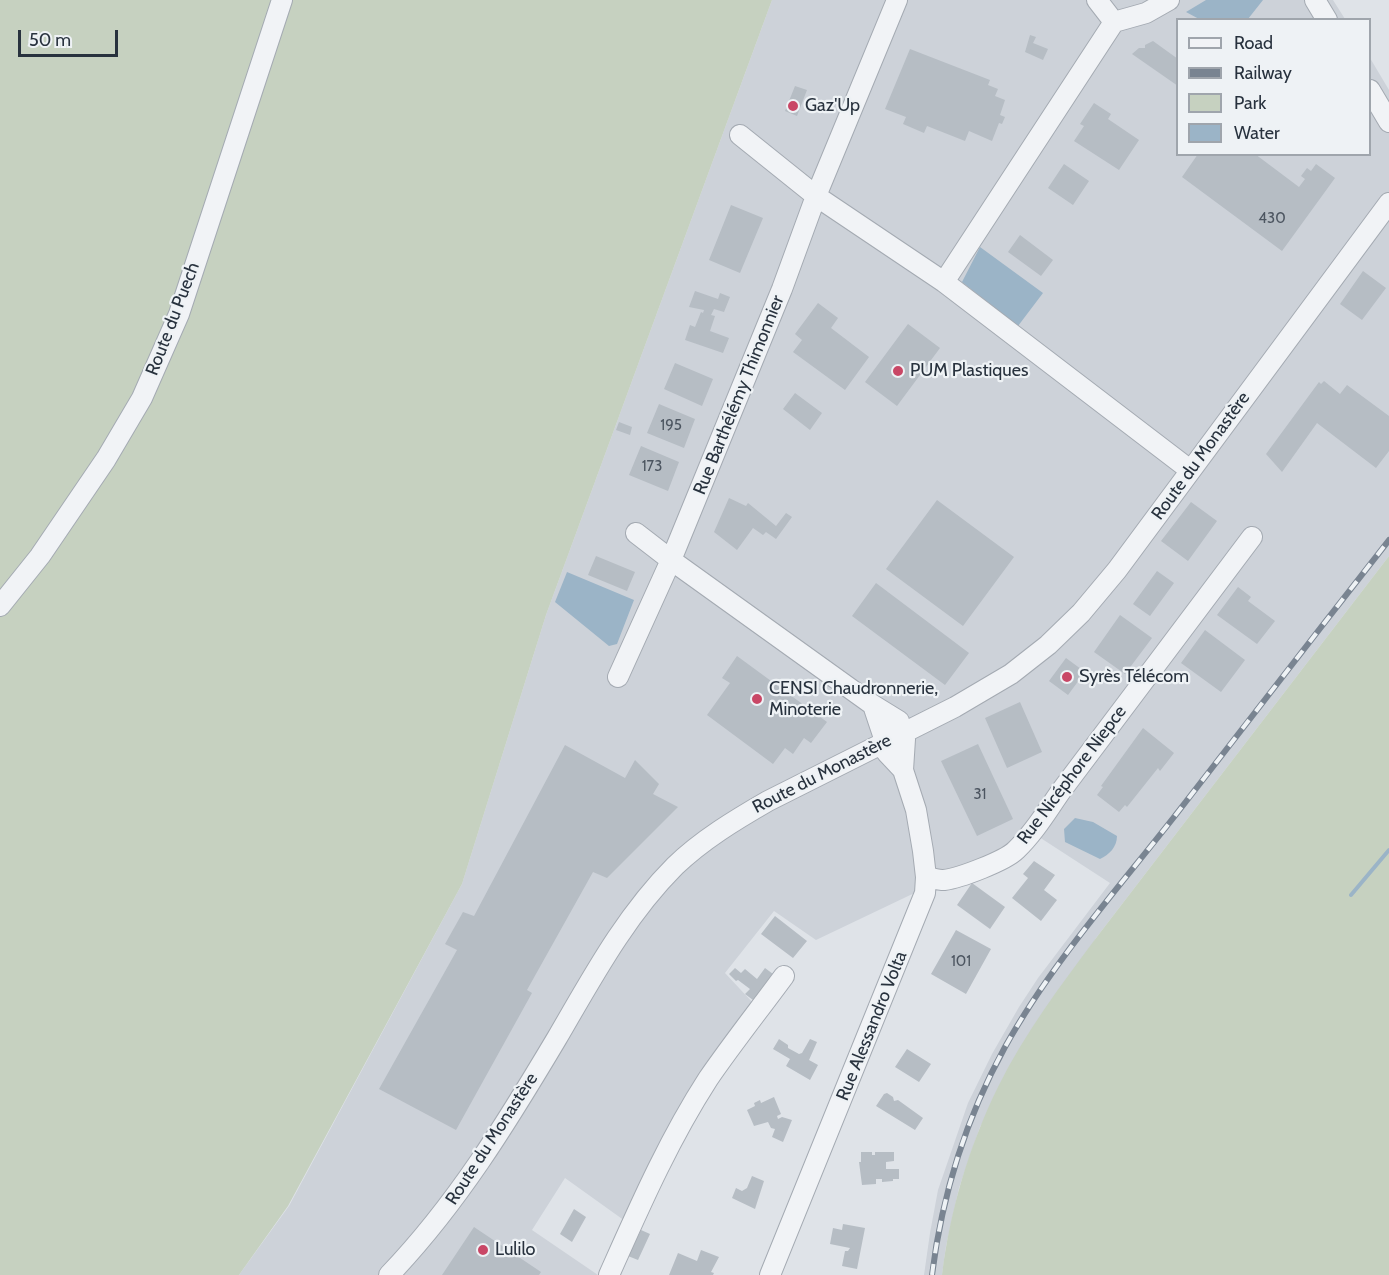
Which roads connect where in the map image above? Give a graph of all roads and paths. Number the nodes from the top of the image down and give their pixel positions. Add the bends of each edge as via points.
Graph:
1 (282, 0) edge
2 (897, 0) edge
3 (1097, 0) edge
4 (1169, 0) edge
5 (1315, 0) edge
6 (1326, 18) edge
7 (1114, 22) junction
8 (1371, 92) edge
9 (1389, 122) edge
10 (740, 135) dead end
11 (816, 196) junction
12 (1389, 203) edge
13 (944, 282) junction
14 (1190, 470) junction
15 (636, 533) dead end
16 (1252, 537) dead end
17 (671, 560) junction
18 (0, 606) edge
19 (618, 677) dead end
20 (891, 738) junction
21 (926, 877) junction
22 (784, 976) dead end
23 (389, 1275) edge
24 (609, 1275) edge
25 (770, 1275) edge

1 - 18 street, Route du Puech via 179,314 142,398 53,537
2 - 11 street, Rue Barthélémy Thimonnier
3 - 7 street
4 - 7 street via 1146,13
5 - 6 street
7 - 13 street
8 - 9 street
10 - 11 street
11 - 13 street
11 - 17 street, Rue Barthélémy Thimonnier
12 - 14 street, Route du Monastère
13 - 14 street
14 - 20 street, Route du Monastère via 1117,570 1082,613 1048,645 1011,674
15 - 17 street
16 - 21 street, Rue Nicéphore Niepce via 1014,852 957,877
17 - 19 street, Rue Barthélémy Thimonnier
17 - 20 street via 873,705 883,735
20 - 21 street, Rue Alessandro Volta via 905,739 903,770 916,810
20 - 23 street, Route du Monastère via 739,817 676,866 614,941 469,1179
21 - 25 street, Rue Alessandro Volta via 920,907
22 - 24 street via 709,1078 680,1127

